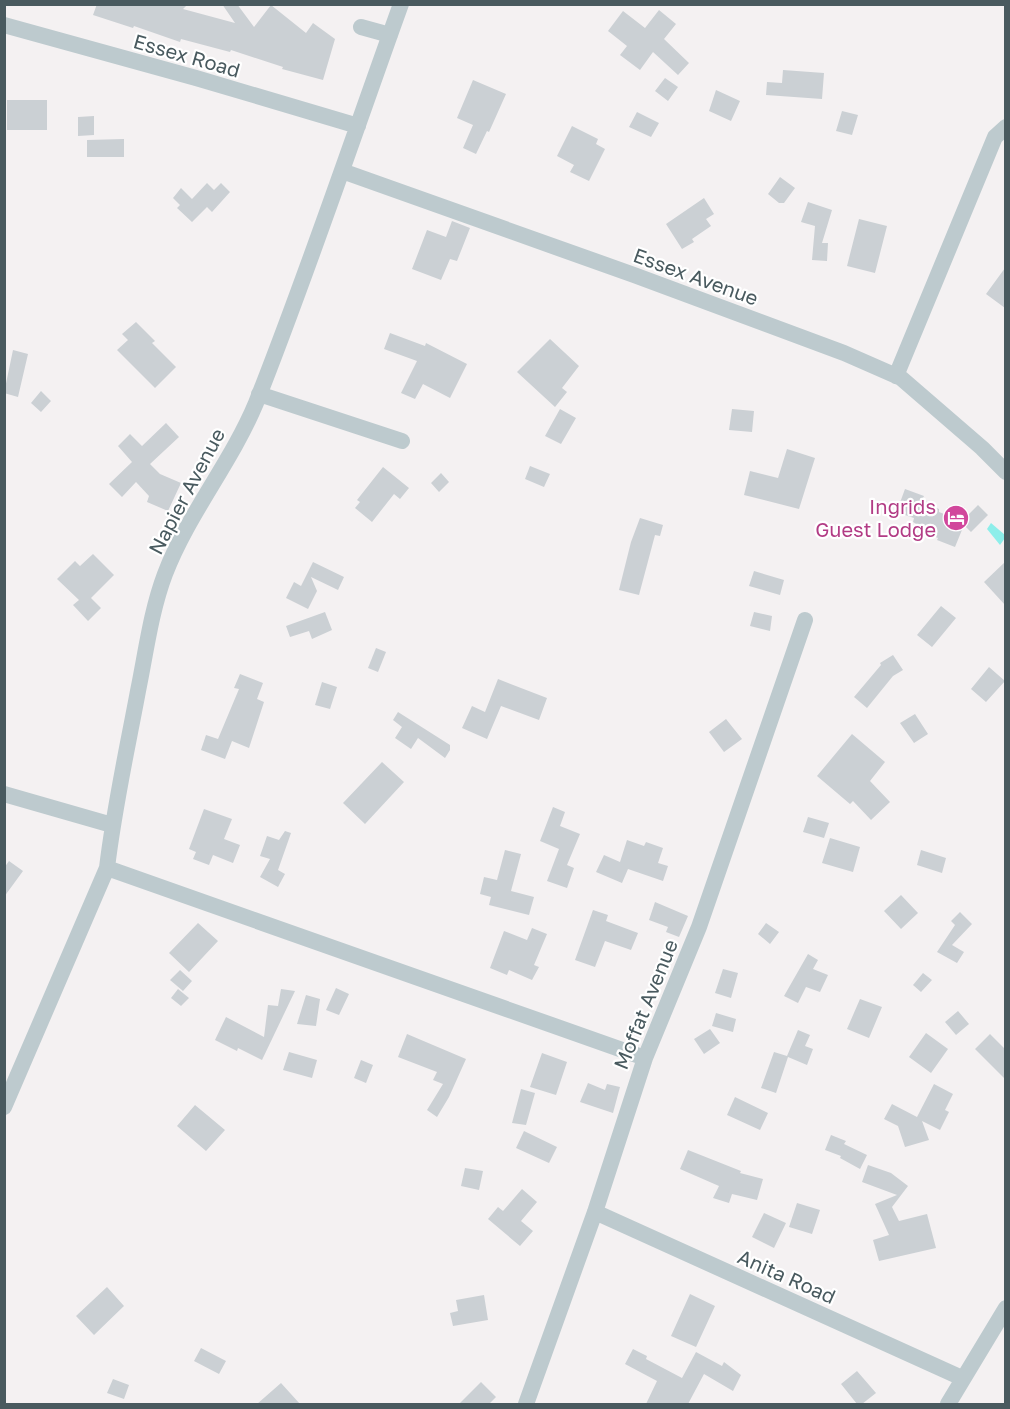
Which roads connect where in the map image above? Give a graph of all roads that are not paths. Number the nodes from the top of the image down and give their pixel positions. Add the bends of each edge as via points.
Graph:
1 (401, 4) edge
2 (4, 25) edge
3 (361, 27) dead end
4 (390, 35) junction
5 (358, 126) junction
6 (1005, 127) edge
7 (342, 171) junction
8 (896, 376) junction
9 (259, 394) junction
10 (402, 441) dead end
11 (1005, 472) edge
12 (804, 620) dead end
13 (4, 794) edge
14 (112, 825) junction
15 (107, 868) junction
16 (645, 1058) junction
17 (4, 1107) edge
18 (595, 1212) junction
19 (1005, 1308) edge
20 (962, 1378) junction
21 (526, 1404) edge
22 (948, 1404) edge

1 - 4 street, Napier Avenue
2 - 5 street, Essex Road
3 - 4 street
4 - 5 street, Napier Avenue
5 - 7 street, Napier Avenue
6 - 8 street via 995,137
7 - 8 street, Essex Avenue via 646,279
7 - 9 street, Napier Avenue
8 - 11 street, Essex Avenue
9 - 10 street
9 - 14 street, Napier Avenue via 225,465 175,550 159,592
12 - 16 street, Moffat Avenue via 699,927
13 - 14 street
14 - 15 street, Napier Avenue
15 - 16 street
15 - 17 street, Napier Avenue
16 - 18 street, Moffat Avenue
18 - 20 street, Anita Road
18 - 21 street, Moffat Avenue
19 - 20 street
20 - 22 street

